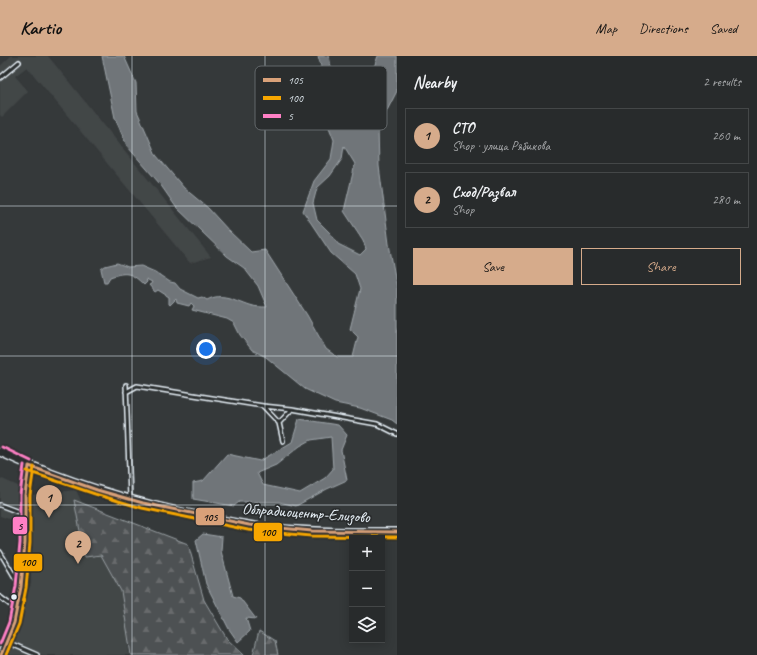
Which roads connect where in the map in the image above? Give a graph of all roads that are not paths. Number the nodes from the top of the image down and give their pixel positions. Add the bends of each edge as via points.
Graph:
1 (19, 62) dead end
2 (0, 78) edge
3 (126, 385) dead end
4 (126, 392) junction
5 (263, 406) junction
6 (292, 409) junction
7 (279, 423) junction
8 (397, 434) edge
9 (283, 441) dead end
10 (0, 452) edge
11 (29, 466) junction
12 (130, 500) junction
13 (0, 505) edge
14 (24, 514) junction
15 (397, 532) edge
16 (0, 552) edge
17 (21, 587) junction
18 (0, 597) edge
19 (18, 610) junction
20 (7, 642) junction
21 (1, 655) edge
22 (37, 655) edge

1 - 2 lane
3 - 4 lane
4 - 5 lane via 138,386
4 - 12 lane
5 - 6 lane
5 - 7 lane
6 - 7 lane
6 - 8 lane via 376,424
7 - 9 lane
10 - 11 street, Облрадиоцентр-Елизово
11 - 12 street, Облрадиоцентр-Елизово
11 - 14 street
12 - 15 street, Облрадиоцентр-Елизово via 173,511 260,527 334,532
13 - 14 lane
14 - 17 street via 25,543
16 - 17 lane
17 - 19 street
18 - 19 lane
19 - 20 street
20 - 21 street
20 - 22 lane

